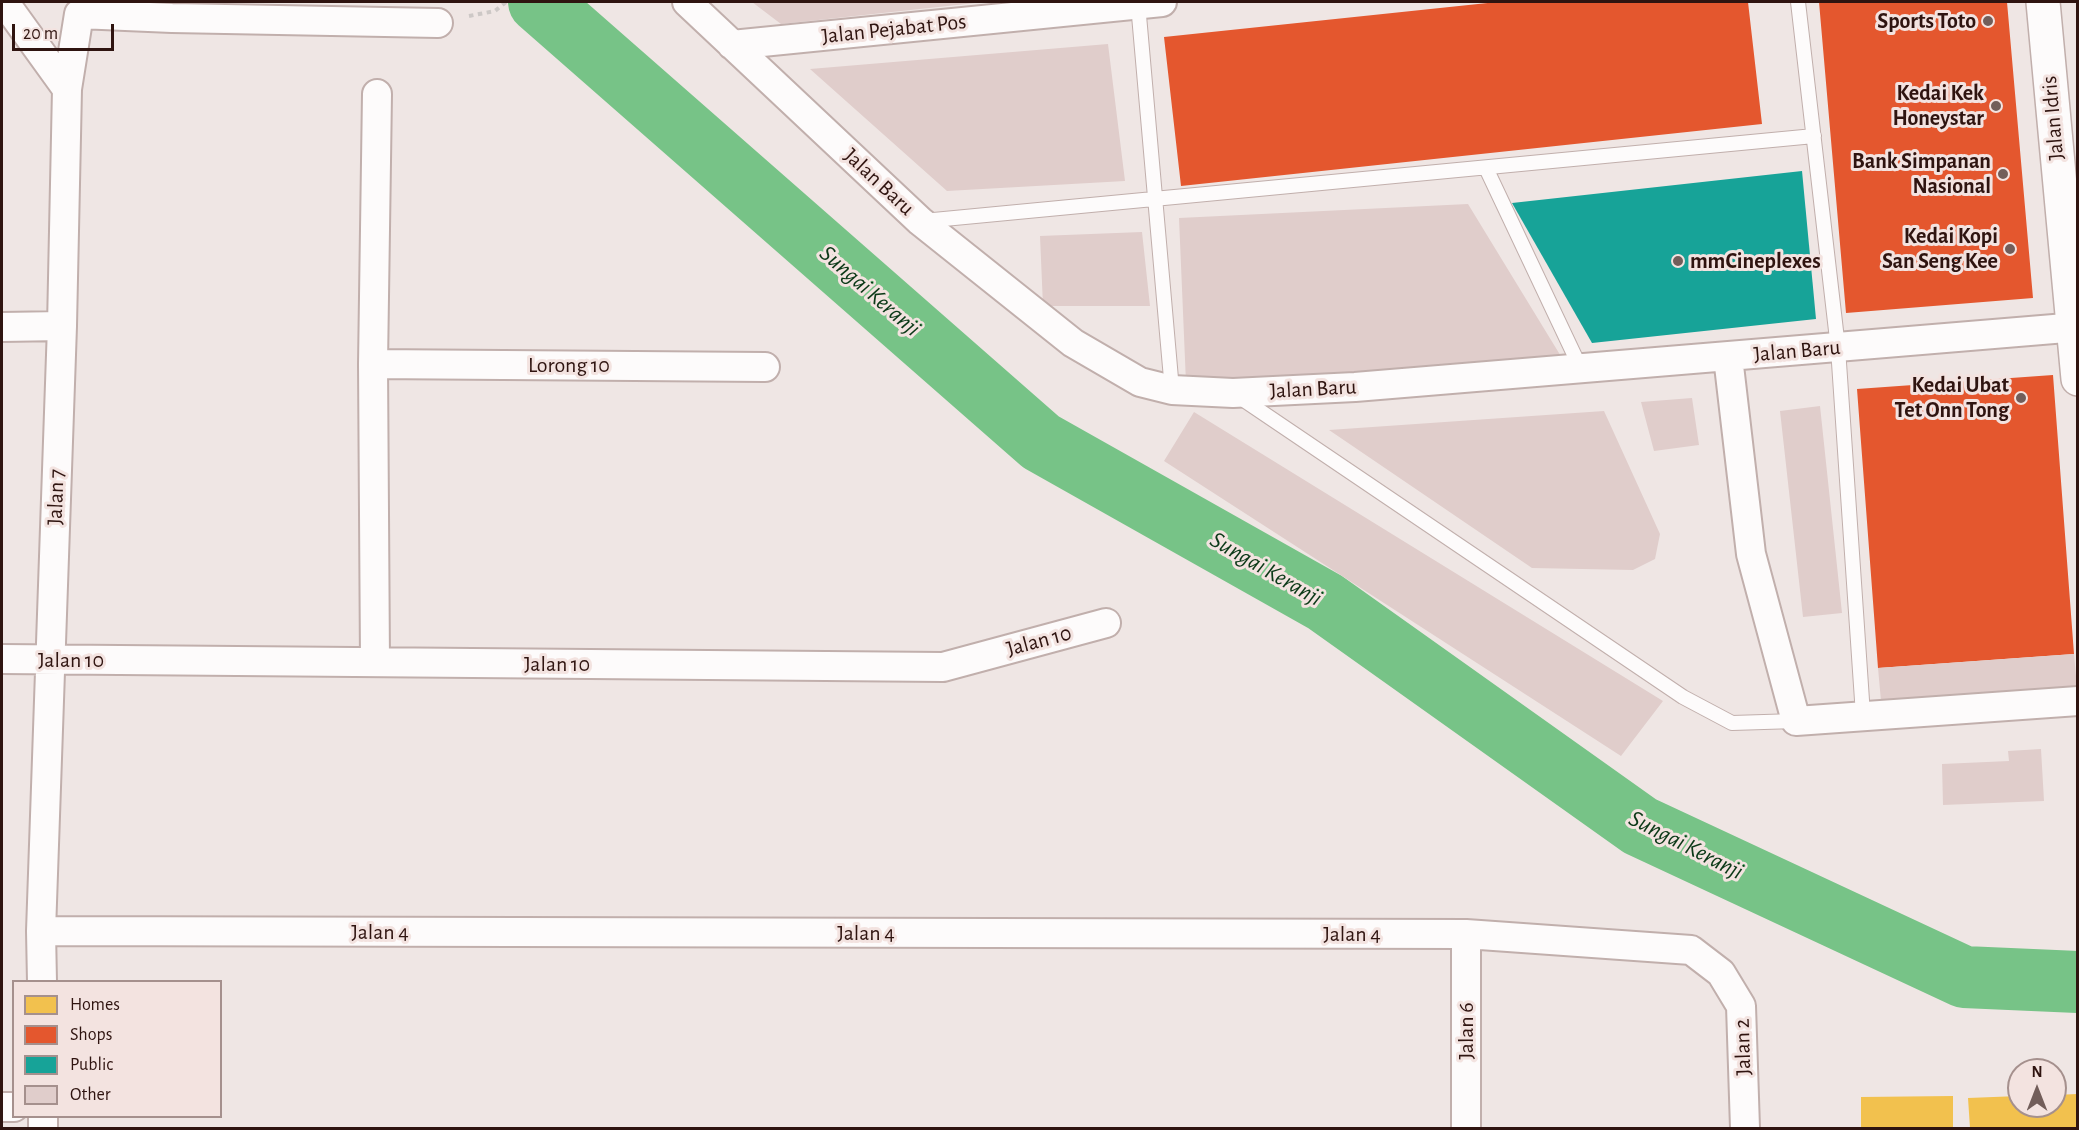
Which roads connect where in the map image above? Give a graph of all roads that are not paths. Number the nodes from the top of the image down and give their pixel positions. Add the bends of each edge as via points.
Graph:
1 (687, 2) edge
2 (1798, 2) edge
3 (2043, 2) edge
4 (1150, 3) edge
5 (6, 7) edge
6 (438, 23) dead end
7 (732, 45) junction
8 (68, 88) junction
9 (377, 94) dead end
10 (1814, 136) junction
11 (1486, 168) junction
12 (1156, 199) junction
13 (920, 222) junction
14 (62, 326) junction
15 (2, 327) edge
16 (2075, 327) edge
17 (1838, 348) junction
18 (1728, 357) junction
19 (373, 364) junction
20 (765, 367) dead end
21 (1580, 367) junction
22 (2078, 379) edge
23 (1172, 390) junction
24 (1233, 393) junction
25 (1106, 623) dead end
26 (2, 659) edge
27 (49, 659) junction
28 (375, 662) junction
29 (2078, 701) edge
30 (1863, 715) junction
31 (1796, 721) junction
32 (41, 931) junction
33 (1466, 934) junction
34 (1691, 950) joint
35 (42, 980) edge
36 (1466, 1128) edge
37 (1745, 1128) edge

1 - 7 street, Jalan Baru
2 - 10 lane
3 - 16 street, Jalan Idris
4 - 7 street, Jalan Pejabat Pos
4 - 12 lane
5 - 8 street
6 - 8 street, Jalan 7 via 80,14
7 - 13 street, Jalan Baru
8 - 14 street, Jalan 7
9 - 19 street
10 - 11 lane
10 - 17 lane
11 - 12 lane
11 - 21 lane
12 - 13 lane
12 - 23 lane
13 - 23 street, Jalan Baru via 1073,343 1140,382
14 - 15 street
14 - 27 street, Jalan 7
16 - 17 street, Jalan Baru
16 - 22 street, Jalan Idris
17 - 18 street, Jalan Baru
17 - 30 lane
18 - 21 street, Jalan Baru
18 - 31 street via 1751,554
19 - 20 street, Lorong 10
19 - 28 street
21 - 24 street, Jalan Baru via 1355,387
23 - 24 street, Jalan Baru
24 - 31 lane via 1683,698 1732,723
25 - 28 street, Jalan 10 via 943,667
26 - 27 street, Jalan 10
27 - 28 street, Jalan 10
27 - 32 street, Jalan 7
29 - 30 street
30 - 31 street
32 - 33 street, Jalan 4
32 - 35 street, Jalan 7
33 - 34 street, Jalan 4
33 - 36 street, Jalan 6
34 - 37 street, Jalan 2 via 1721,973 1742,1006

